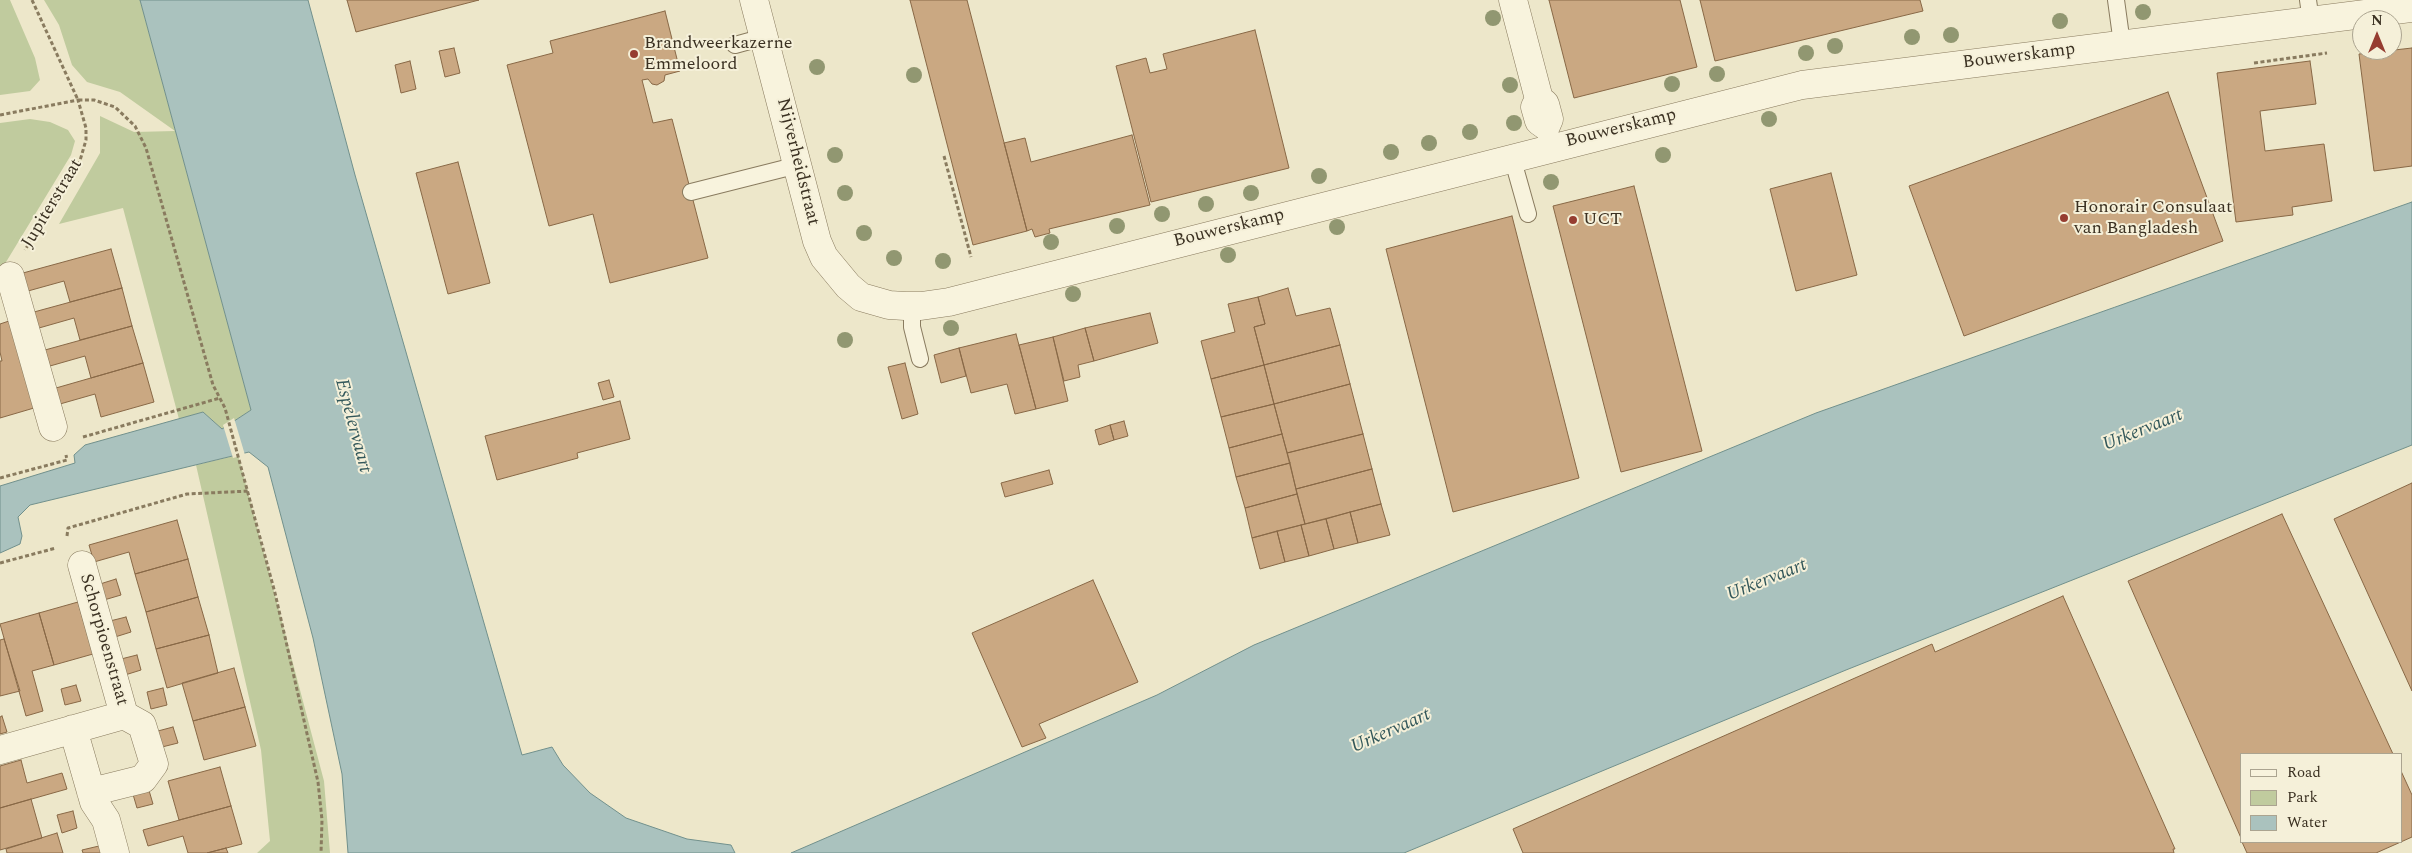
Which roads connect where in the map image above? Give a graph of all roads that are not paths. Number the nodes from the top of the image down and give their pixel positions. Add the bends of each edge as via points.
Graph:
1 (754, 0) edge
2 (1513, 0) edge
3 (2116, 0) edge
4 (2412, 8) edge
5 (2310, 10) edge
6 (764, 38) junction
7 (2122, 44) junction
8 (735, 45) dead end
9 (1548, 137) junction
10 (1512, 157) junction
11 (798, 165) junction
12 (691, 192) dead end
13 (1528, 214) dead end
14 (10, 276) road end
15 (848, 286) joint
16 (912, 306) junction
17 (9, 308) edge
18 (920, 359) dead end
19 (59, 439) road end
20 (75, 555) road end
21 (124, 715) junction
22 (73, 730) junction
23 (0, 750) edge
24 (91, 792) junction
25 (115, 853) edge

1 - 6 street, Nijverheidstraat
2 - 9 street via 1539,99 1535,107
3 - 7 lane
4 - 5 street, Bouwerskamp
5 - 7 street, Bouwerskamp
6 - 8 lane
6 - 11 street, Nijverheidstraat
7 - 9 street, Bouwerskamp via 1802,84
9 - 10 street, Bouwerskamp
10 - 13 lane
10 - 16 street, Bouwerskamp via 950,302
11 - 12 lane
11 - 15 street, Nijverheidstraat via 817,241 833,270
14 - 17 street
15 - 16 street, Bouwerskamp via 872,301
16 - 18 lane via 912,327
17 - 19 street
20 - 21 street, Schorpioenstraat
21 - 22 street, Schorpioenstraat
21 - 24 street, Schorpioenstraat via 142,725 154,764 143,779
22 - 23 street, Schorpioenstraat
22 - 24 street
24 - 25 street via 106,820

